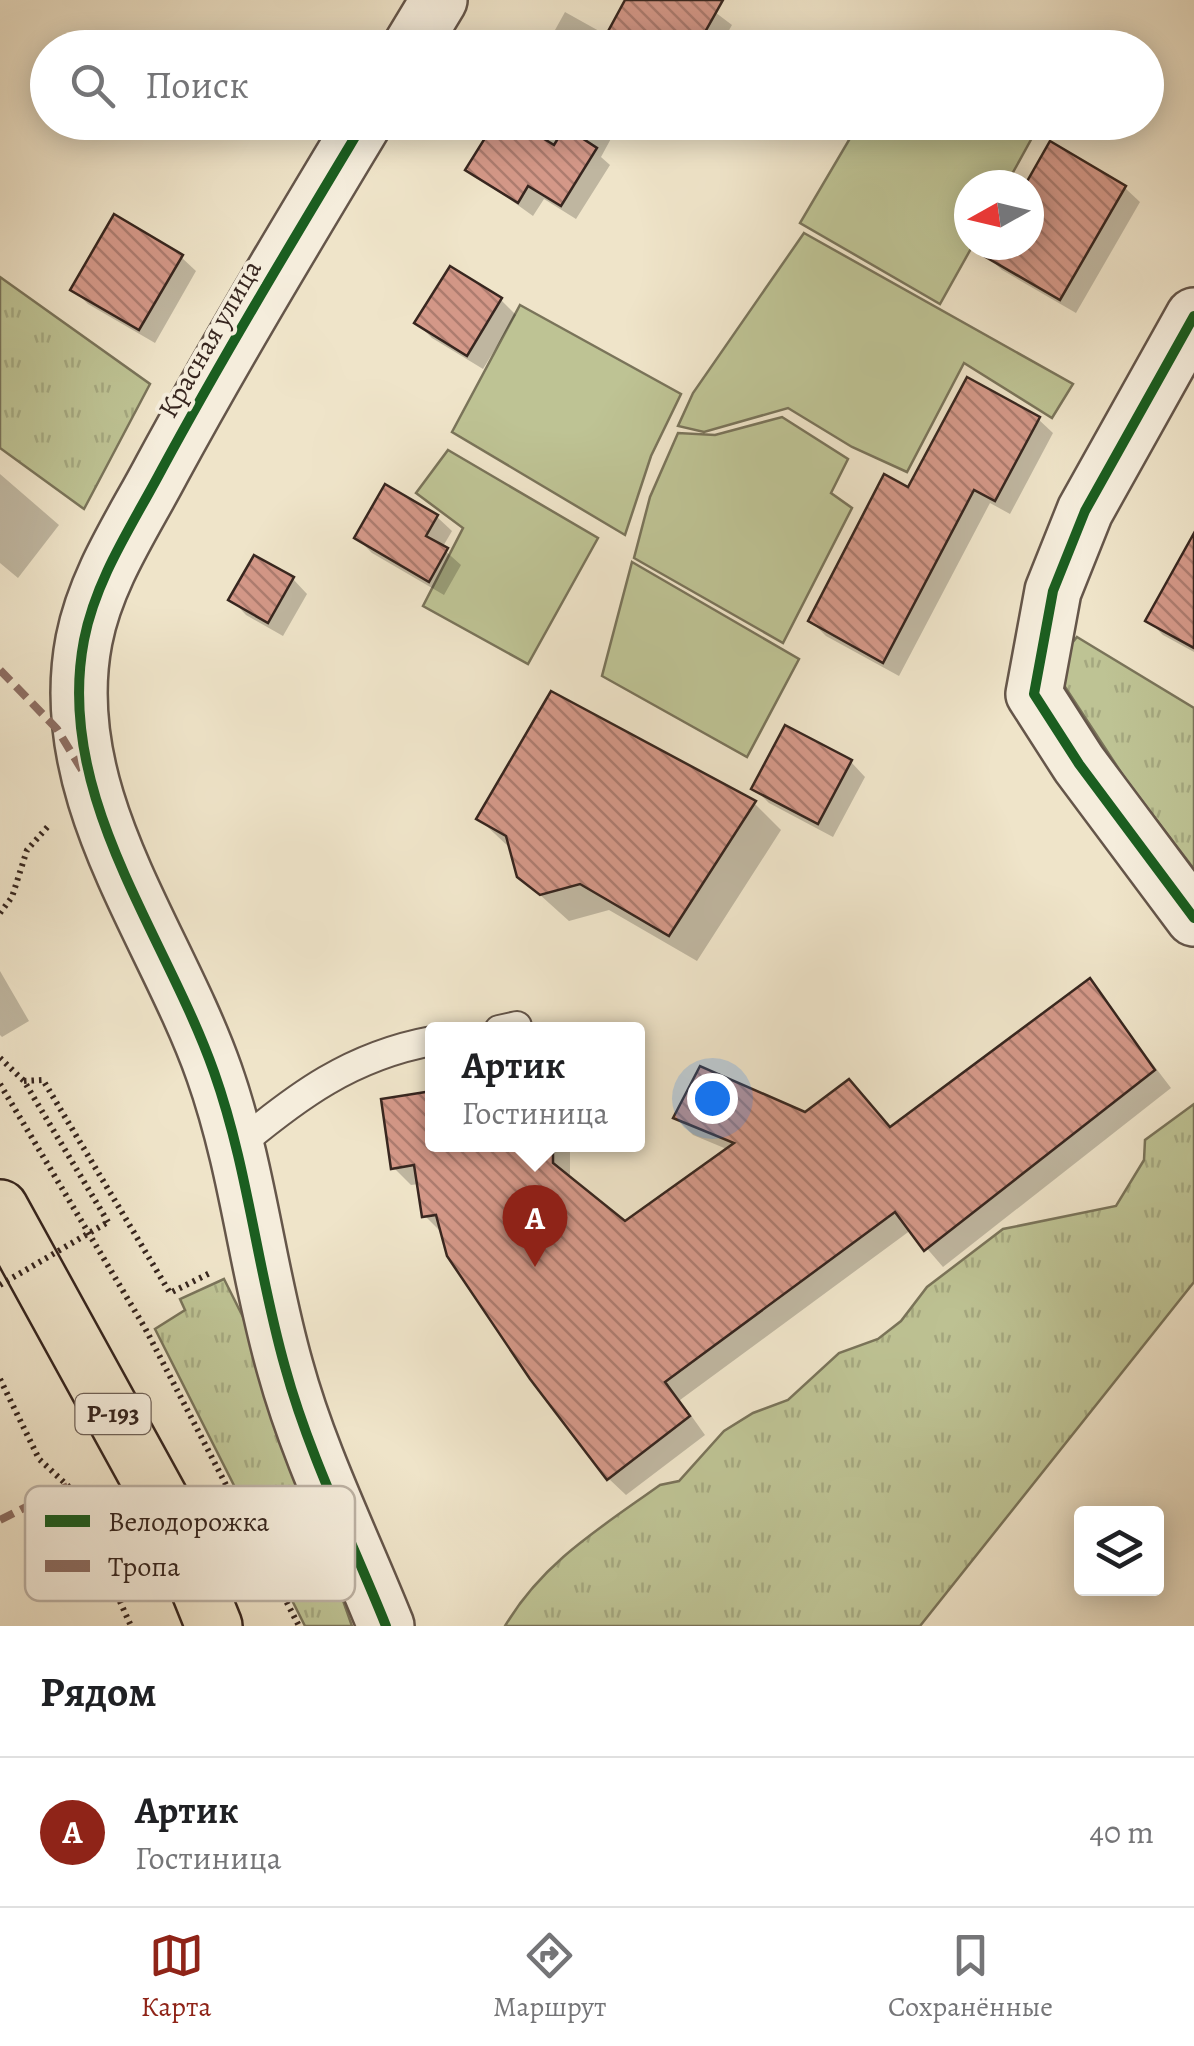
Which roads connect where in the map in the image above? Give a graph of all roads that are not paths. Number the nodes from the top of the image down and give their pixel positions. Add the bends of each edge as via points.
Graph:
1 (439, 0) edge
2 (421, 30) edge
3 (353, 140) edge
4 (1194, 316) edge
5 (1194, 918) edge
6 (425, 1044) edge
7 (235, 1148) junction
8 (0, 1208) edge
9 (153, 1486) edge
10 (331, 1486) edge
11 (355, 1547) edge
12 (204, 1601) edge
13 (214, 1626) edge
14 (386, 1626) edge

1 - 2 street
3 - 7 street, Красная улица via 235,335 101,581 84,639 78,706 94,790 214,1073
4 - 5 street via 1086,511 1053,591 1034,694
6 - 7 lane via 372,1055 280,1110
7 - 10 street, Красная улица via 286,1370
8 - 9 highway, Р-193
11 - 14 street, Красная улица
12 - 13 highway, Р-193

